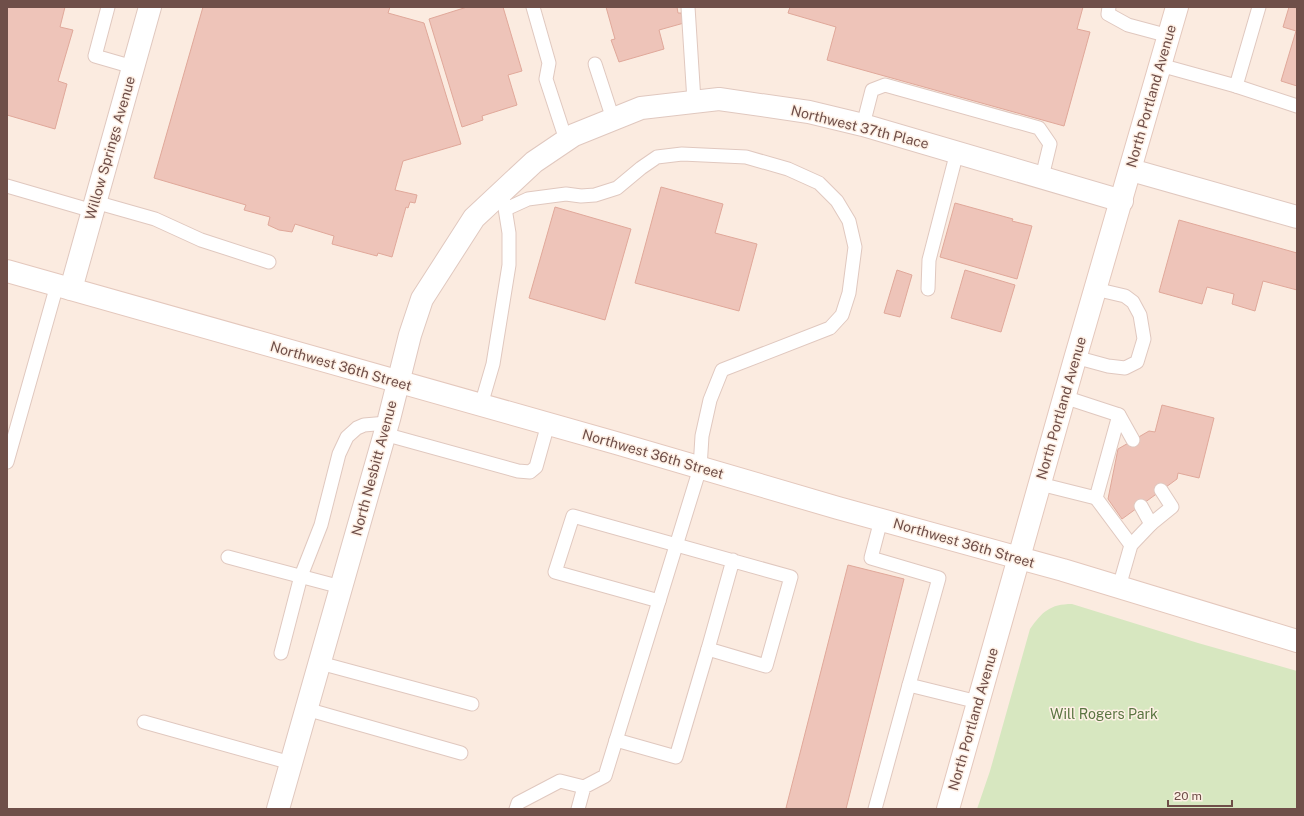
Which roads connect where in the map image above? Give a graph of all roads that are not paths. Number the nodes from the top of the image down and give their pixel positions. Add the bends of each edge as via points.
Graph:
1 (108, 7) edge
2 (150, 7) edge
3 (532, 7) edge
4 (688, 7) edge
5 (1108, 7) edge
6 (1177, 7) edge
7 (1259, 7) edge
8 (1168, 36) junction
9 (595, 64) dead end
10 (1160, 65) junction
11 (133, 67) junction
12 (1236, 86) junction
13 (694, 101) junction
14 (1297, 106) edge
15 (613, 119) junction
16 (863, 125) junction
17 (570, 138) junction
18 (957, 152) junction
19 (1130, 170) junction
20 (1042, 177) junction
21 (7, 186) edge
22 (504, 201) junction
23 (1122, 201) junction
24 (94, 206) junction
25 (1297, 217) edge
26 (269, 262) dead end
27 (7, 271) edge
28 (64, 287) junction
29 (928, 289) dead end
30 (1095, 289) junction
31 (1075, 357) junction
32 (398, 382) junction
33 (1064, 397) junction
34 (481, 405) junction
35 (1119, 415) junction
36 (548, 424) junction
37 (386, 429) junction
38 (1133, 440) dead end
39 (1108, 450) junction
40 (1115, 461) dead end
41 (7, 462) edge
42 (700, 468) junction
43 (1040, 484) junction
44 (1161, 490) dead end
45 (1096, 498) junction
46 (1140, 506) dead end
47 (881, 520) junction
48 (1151, 524) junction
49 (677, 544) junction
50 (1131, 545) junction
51 (228, 557) dead end
52 (1019, 559) junction
53 (734, 560) junction
54 (301, 576) junction
55 (341, 587) junction
56 (1119, 587) junction
57 (659, 601) junction
58 (1297, 641) edge
59 (708, 650) junction
60 (281, 653) dead end
61 (320, 662) junction
62 (909, 685) junction
63 (978, 702) junction
64 (472, 704) dead end
65 (306, 709) junction
66 (144, 722) dead end
67 (616, 740) junction
68 (461, 754) dead end
69 (291, 763) junction
70 (584, 787) junction
71 (278, 809) edge
72 (516, 809) edge
73 (578, 809) edge
74 (875, 809) edge
75 (948, 809) edge

1 - 11 lane via 95,56
2 - 11 main road, Willow Springs Avenue
3 - 17 lane via 549,63 546,79
4 - 13 lane
5 - 8 lane via 1108,14 1128,25
6 - 8 main road, North Portland Avenue
7 - 12 lane
8 - 10 main road, North Portland Avenue
9 - 15 lane
10 - 12 lane
10 - 19 main road, North Portland Avenue
11 - 24 main road, Willow Springs Avenue
12 - 14 lane
13 - 15 main road, Northwest 37th Place via 641,108
13 - 16 main road, Northwest 37th Place via 719,99 801,110
15 - 17 main road, Northwest 37th Place
16 - 18 main road, Northwest 37th Place
16 - 20 lane via 872,90 885,85 1039,128 1050,144
17 - 22 main road, North Nesbitt Avenue via 534,162
18 - 20 main road, Northwest 37th Place
18 - 29 lane via 929,260
19 - 23 main road, North Portland Avenue
19 - 25 main road
20 - 23 main road, Northwest 37th Place
21 - 24 lane
22 - 32 main road, North Nesbitt Avenue via 474,218 422,299
22 - 34 lane via 509,233 509,265 493,364
22 - 42 lane via 566,194 595,196 617,188 657,157 682,154 746,157 788,169 819,183 837,201 849,221 855,247 849,293 842,314 830,328 722,370 710,400 702,436
23 - 30 main road, North Portland Avenue
24 - 26 lane via 155,219 201,240
24 - 28 main road, Willow Springs Avenue
27 - 28 main road, Northwest 36th Street
28 - 32 main road, Northwest 36th Street
28 - 41 lane
30 - 31 main road, North Portland Avenue
30 - 31 lane via 1125,296 1133,302 1140,315 1144,339 1137,362 1125,368
31 - 33 main road, North Portland Avenue
32 - 34 main road, Northwest 36th Street
32 - 37 main road, North Nesbitt Avenue
33 - 35 lane
33 - 43 main road, North Portland Avenue
34 - 36 main road, Northwest 36th Street
35 - 38 lane
35 - 39 lane
36 - 37 lane via 536,466 530,472 518,471
36 - 42 main road, Northwest 36th Street
37 - 54 lane via 364,425 348,437 339,454 321,525
37 - 55 main road, North Nesbitt Avenue
39 - 40 lane
39 - 45 lane
42 - 47 main road, Northwest 36th Street
42 - 49 lane
43 - 45 lane
43 - 52 main road, North Portland Avenue
44 - 48 lane via 1172,507
45 - 50 lane
46 - 48 lane
47 - 52 main road, Northwest 36th Street
47 - 62 lane via 871,558 939,578
48 - 50 lane
49 - 53 lane
49 - 57 lane
49 - 57 lane via 573,516 555,572
50 - 56 lane
51 - 54 lane
52 - 56 main road, Northwest 36th Street
52 - 63 main road, North Portland Avenue
53 - 59 lane
53 - 59 lane via 791,577 766,666
54 - 55 lane
54 - 60 lane
55 - 61 main road, North Nesbitt Avenue
56 - 58 main road, Northwest 36th Street
57 - 67 lane
59 - 67 lane via 676,757
61 - 64 lane
61 - 65 main road, North Nesbitt Avenue
62 - 63 lane
62 - 74 lane
63 - 75 main road, North Portland Avenue
65 - 68 lane
65 - 69 main road, North Nesbitt Avenue
66 - 69 lane
67 - 70 lane via 605,776
69 - 71 main road, North Nesbitt Avenue
70 - 72 lane via 560,781 518,804
70 - 73 lane

